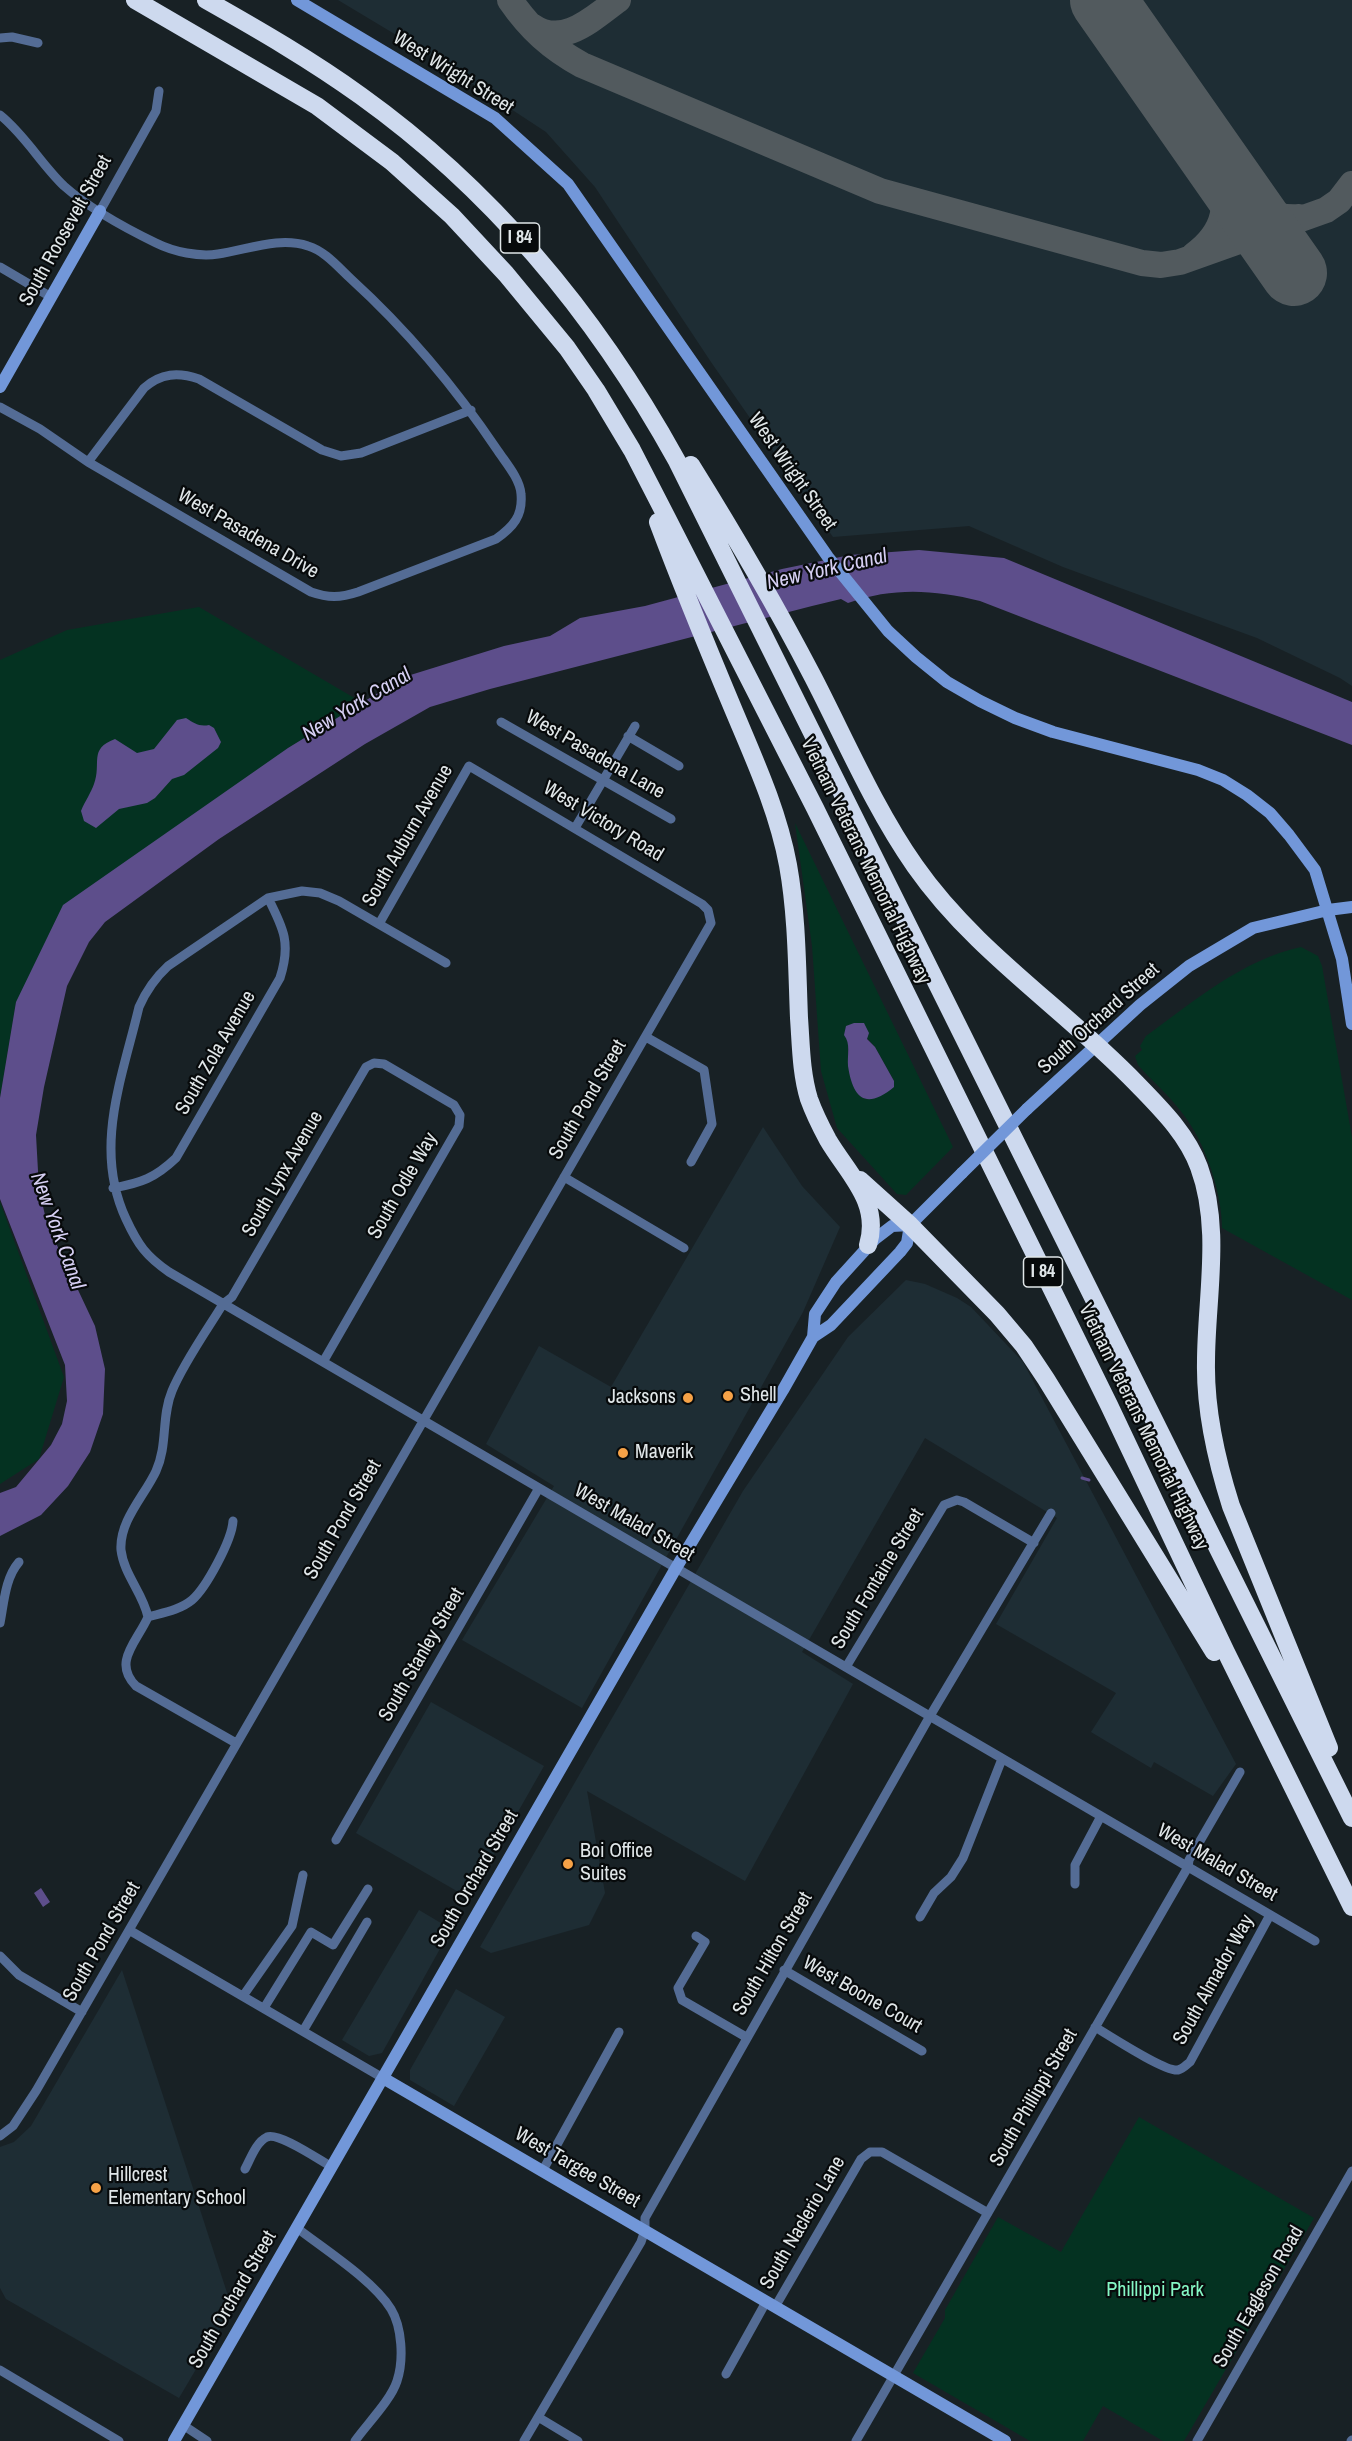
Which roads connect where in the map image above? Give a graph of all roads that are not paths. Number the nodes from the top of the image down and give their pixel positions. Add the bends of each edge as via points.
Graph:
1 (135, 0) edge
2 (206, 0) edge
3 (297, 0) edge
4 (0, 38) edge
5 (38, 43) dead end
6 (159, 91) dead end
7 (0, 115) edge
8 (100, 211) junction
9 (0, 267) edge
10 (51, 297) junction
11 (607, 345) junction
12 (0, 387) edge
13 (0, 407) edge
14 (471, 410) junction
15 (88, 462) junction
16 (690, 583) junction
17 (501, 722) dead end
18 (635, 726) dead end
19 (628, 736) junction
20 (469, 766) joint
21 (679, 766) dead end
22 (603, 780) junction
23 (671, 819) dead end
24 (575, 828) junction
25 (268, 898) junction
26 (1352, 908) edge
27 (1328, 910) junction
28 (710, 918) joint
29 (379, 924) junction
30 (446, 963) dead end
31 (1352, 1024) edge
32 (646, 1037) junction
33 (1097, 1045) junction
34 (374, 1063) joint
35 (691, 1162) dead end
36 (853, 1174) junction
37 (564, 1177) junction
38 (113, 1188) junction
39 (910, 1225) junction
40 (868, 1245) junction
41 (684, 1248) dead end
42 (223, 1304) junction
43 (813, 1337) junction
44 (323, 1362) junction
45 (422, 1420) junction
46 (539, 1488) junction
47 (1051, 1513) dead end
48 (233, 1521) dead end
49 (1034, 1543) junction
50 (19, 1562) dead end
51 (676, 1568) junction
52 (148, 1617) junction
53 (0, 1623) edge
54 (846, 1667) junction
55 (930, 1716) junction
56 (236, 1743) junction
57 (1273, 1748) junction
58 (1002, 1758) junction
59 (1240, 1772) dead end
60 (1352, 1805) edge
61 (1101, 1816) junction
62 (1352, 1818) edge
63 (336, 1840) dead end
64 (1188, 1867) junction
65 (303, 1875) dead end
66 (1075, 1884) dead end
67 (368, 1889) dead end
68 (1352, 1907) edge
69 (1270, 1915) junction
70 (920, 1917) dead end
71 (367, 1922) dead end
72 (129, 1930) junction
73 (696, 1936) dead end
74 (1315, 1941) dead end
75 (0, 1956) edge
76 (784, 1970) junction
77 (243, 1996) junction
78 (264, 2008) junction
79 (82, 2012) junction
80 (1095, 2027) junction
81 (303, 2031) junction
82 (619, 2032) dead end
83 (746, 2037) junction
84 (922, 2051) dead end
85 (383, 2078) junction
86 (0, 2136) edge
87 (332, 2167) junction
88 (244, 2169) dead end
89 (543, 2170) junction
90 (1352, 2171) edge
91 (988, 2213) junction
92 (297, 2228) junction
93 (645, 2230) junction
94 (771, 2304) junction
95 (0, 2370) edge
96 (726, 2374) dead end
97 (894, 2376) junction
98 (538, 2417) junction
99 (183, 2425) junction
100 (119, 2441) edge
101 (174, 2441) edge
102 (207, 2441) edge
103 (355, 2441) edge
104 (524, 2441) edge
105 (578, 2441) edge
106 (856, 2441) edge
107 (1005, 2441) edge
108 (1197, 2441) edge

1 - 16 highway, I 84 via 317,106 383,155 478,243 531,302 584,373 632,450
2 - 11 highway, Vietnam Veterans Memorial Highway / I 84 via 330,74 428,149 510,227
3 - 27 street, West Wright Street via 495,118 568,184 828,558 861,601 916,657 980,702 1053,732 1223,780 1270,813 1315,870
4 - 5 street
6 - 8 street, South Roosevelt Street via 156,111
7 - 8 street via 64,186
8 - 10 street, South Roosevelt Street
8 - 14 street via 158,244 185,252 218,254 279,242 309,246 324,254 389,314
9 - 10 street
10 - 12 street, South Roosevelt Street
11 - 33 highway via 682,451 753,565 914,865 948,909 984,946
11 - 62 highway, Vietnam Veterans Memorial Highway / I 84 via 662,433 732,571
13 - 15 street, West Pasadena Drive
14 - 15 street via 361,453 341,456 322,450 199,379 167,375 144,388
14 - 15 street, West Pasadena Drive via 521,493 520,513 511,528 496,539 344,597 311,592
16 - 36 highway via 707,646 780,830 793,907 801,1058 809,1099 828,1140
16 - 57 highway, Vietnam Veterans Memorial Highway / I 84 via 728,641 814,808
17 - 22 street, West Pasadena Lane
18 - 19 street
19 - 21 street
19 - 22 street
20 - 24 street, West Victory Road
20 - 29 street, South Auburn Avenue
22 - 23 street, West Pasadena Lane
22 - 24 street
24 - 28 street, West Victory Road via 702,904
25 - 29 street via 302,891 320,893
25 - 38 street via 168,966 144,994 111,1127
25 - 38 street, South Zola Avenue via 284,928 287,947 280,978 176,1158 163,1171 142,1182
26 - 27 street, South Orchard Street
27 - 31 street via 1342,958
27 - 33 street, South Orchard Street via 1253,928 1189,966
28 - 32 street, South Pond Street via 708,930
29 - 30 street
32 - 35 street via 704,1070 712,1124
32 - 37 street, South Pond Street
33 - 39 street, South Orchard Street, bridge
33 - 60 highway via 1176,1126 1199,1167 1212,1226 1206,1362 1207,1396 1219,1470
34 - 42 street, South Lynx Avenue via 366,1067 232,1297
34 - 44 street, South Odle Way via 384,1064 454,1105 460,1115 459,1126
36 - 39 highway
36 - 40 highway via 871,1219
37 - 41 street
37 - 45 street, South Pond Street
38 - 42 street, West Malad Street via 137,1243 150,1259
39 - 40 street, South Orchard Street via 892,1226
39 - 43 street, South Orchard Street via 907,1243 900,1252 831,1325
39 - 57 highway via 1024,1346
40 - 43 street, South Orchard Street via 815,1314
42 - 44 street, West Malad Street
42 - 52 street, South Lynx Avenue via 172,1390 157,1470 127,1522 121,1548 123,1559
43 - 51 street, South Orchard Street
44 - 45 street, West Malad Street
45 - 46 street, West Malad Street
45 - 56 street, South Pond Street
46 - 51 street, West Malad Street
46 - 63 street, South Stanley Street
47 - 49 street, South Hilton Street
48 - 52 street via 227,1545 193,1600
49 - 54 street, South Fontaine Street via 964,1502 944,1505
49 - 55 street, South Hilton Street
50 - 53 street via 9,1579
51 - 54 street, West Malad Street
51 - 85 street, South Orchard Street
52 - 56 street via 127,1656 130,1680
54 - 55 street, West Malad Street
55 - 58 street, West Malad Street
55 - 76 street, South Hilton Street
56 - 72 street, South Pond Street
57 - 68 highway, Vietnam Veterans Memorial Highway / I 84
58 - 61 street, West Malad Street
58 - 70 street via 963,1858
59 - 64 street, South Phillippi Street
61 - 64 street, West Malad Street
61 - 66 street via 1075,1865
64 - 69 street, West Malad Street
64 - 80 street, South Phillippi Street
65 - 77 street via 292,1926
67 - 78 street via 333,1944 311,1932
69 - 74 street, West Malad Street
69 - 80 street, South Almador Way via 1185,2067 1178,2070 1163,2066
71 - 81 street
72 - 77 street, West Targee Street
72 - 79 street, South Pond Street
73 - 83 street via 705,1941 678,1988 682,2000
75 - 79 street via 19,1975
76 - 83 street, South Hilton Street
76 - 84 street, West Boone Court
77 - 78 street, West Targee Street
78 - 81 street, West Targee Street
79 - 86 street, South Pond Street via 23,2113
80 - 91 street, South Phillippi Street
81 - 85 street, West Targee Street
82 - 89 street
83 - 93 street, South Hilton Street via 645,2218
85 - 87 street, South Orchard Street
85 - 89 street, West Targee Street
87 - 88 street via 278,2137 267,2137
87 - 92 street, South Orchard Street
89 - 93 street, West Targee Street
90 - 108 street, South Eagleson Road
91 - 94 street, South Naclerio Lane via 882,2152 870,2152 861,2159
91 - 97 street, South Phillippi Street
92 - 99 street, South Orchard Street
92 - 103 street via 372,2287 391,2309 397,2326 401,2350 397,2381
93 - 94 street, West Targee Street
93 - 98 street, South Hilton Street
94 - 96 street
94 - 97 street, West Targee Street
95 - 100 street
97 - 106 street, South Phillippi Street
97 - 107 street, West Targee Street
98 - 104 street, South Hilton Street
98 - 105 street
99 - 101 street, South Orchard Street
99 - 102 street

